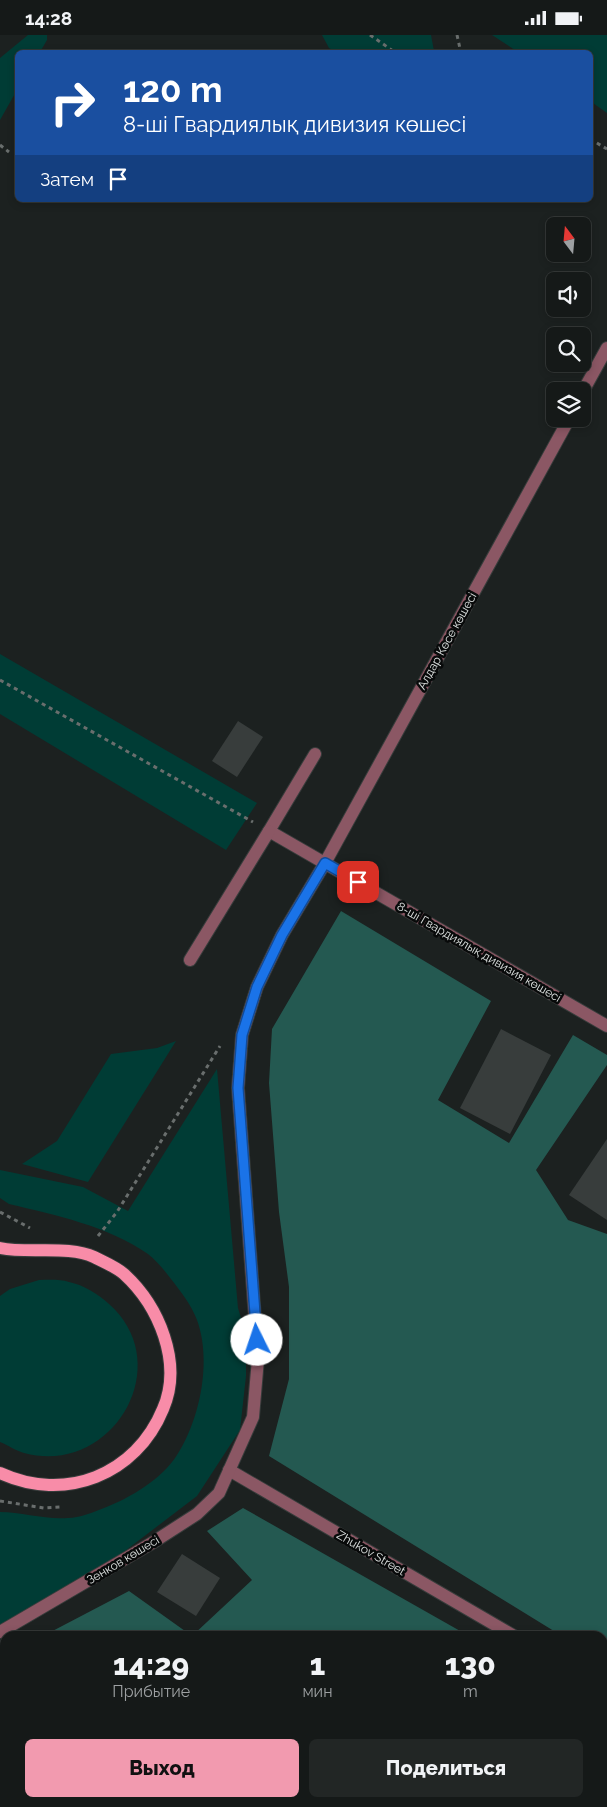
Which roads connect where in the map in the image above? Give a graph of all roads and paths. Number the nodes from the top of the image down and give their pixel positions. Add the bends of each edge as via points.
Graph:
1 (370, 35) edge
2 (457, 35) edge
3 (392, 50) edge
4 (460, 50) edge
5 (593, 141) edge
6 (0, 145) edge
7 (607, 149) edge
8 (9, 152) dead end
9 (607, 348) edge
10 (588, 382) edge
11 (565, 427) edge
12 (0, 680) edge
13 (315, 754) dead end
14 (269, 831) junction
15 (325, 863) junction
16 (190, 960) dead end
17 (607, 1026) edge
18 (221, 1046) dead end
19 (93, 1243) dead end
20 (2, 1247) edge
21 (229, 1471) junction
22 (0, 1473) edge
23 (0, 1501) edge
24 (69, 1506) dead end
25 (2, 1631) edge
26 (505, 1631) edge

1 - 3 path
2 - 4 path
5 - 7 path
6 - 8 path
9 - 10 street
11 - 15 street, Алдар Көсе көшесі
12 - 14 path
13 - 14 street
14 - 15 street, 8-ші Гвардиялық дивизия көшесі
14 - 16 street
15 - 17 street, 8-ші Гвардиялық дивизия көшесі
15 - 21 street, Алдар Көсе көшесі via 282,935 257,987 242,1035 238,1088 258,1359 253,1417
18 - 19 path via 117,1212
20 - 22 main road via 92,1256 120,1271 142,1294 159,1322 170,1370 164,1408 151,1429 138,1447 104,1474 61,1486 16,1481
21 - 25 street, Зенков көшесі via 219,1493 197,1514
21 - 26 street, Zhukov Street
23 - 24 path via 44,1509

